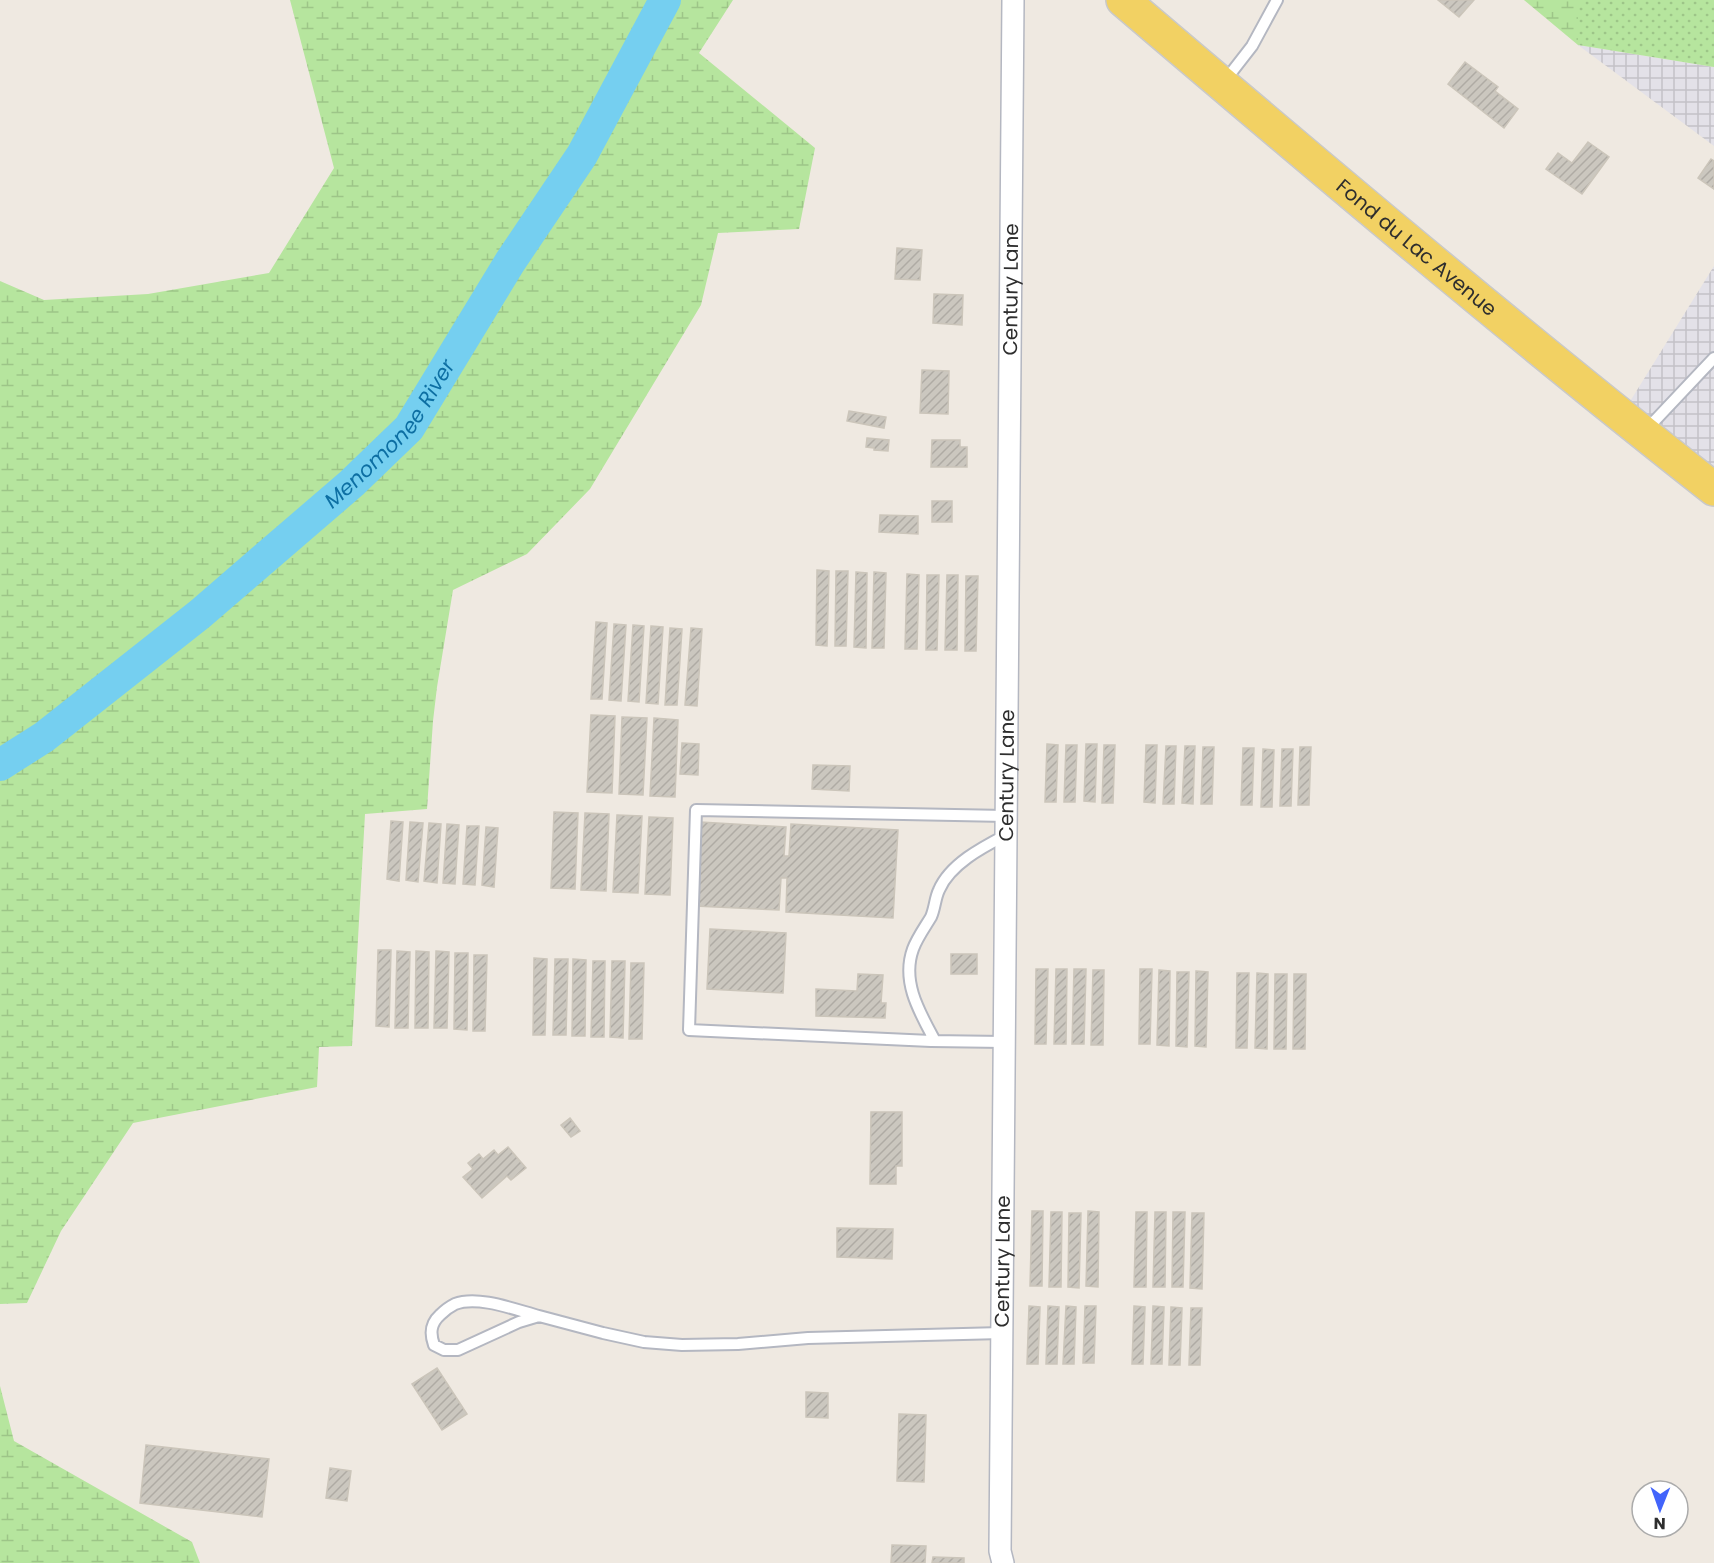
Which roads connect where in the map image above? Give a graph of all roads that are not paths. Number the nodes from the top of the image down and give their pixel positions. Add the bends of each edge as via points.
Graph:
1 (1013, 0) edge
2 (1123, 0) edge
3 (1277, 0) edge
4 (1222, 84) junction
5 (1714, 358) edge
6 (1643, 433) junction
7 (1714, 489) edge
8 (1006, 825) junction
9 (935, 1041) junction
10 (1005, 1042) junction
11 (539, 1316) junction
12 (1002, 1333) junction
13 (1002, 1557) edge

1 - 8 street, Century Lane
2 - 4 main road, Fond du Lac Avenue
3 - 4 lane via 1252,46
4 - 6 main road, Fond du Lac Avenue
5 - 6 lane
6 - 7 main road, Fond du Lac Avenue
8 - 9 lane via 955,868 939,888 932,914 913,950 909,970 913,998
8 - 9 lane via 696,810 689,1030
8 - 10 street, Century Lane
9 - 10 lane
10 - 12 street, Century Lane
11 - 11 lane via 458,1350 444,1350 434,1345 431,1337 431,1326 437,1318 457,1303 482,1302
11 - 12 lane via 603,1334 682,1345
12 - 13 street, Century Lane

